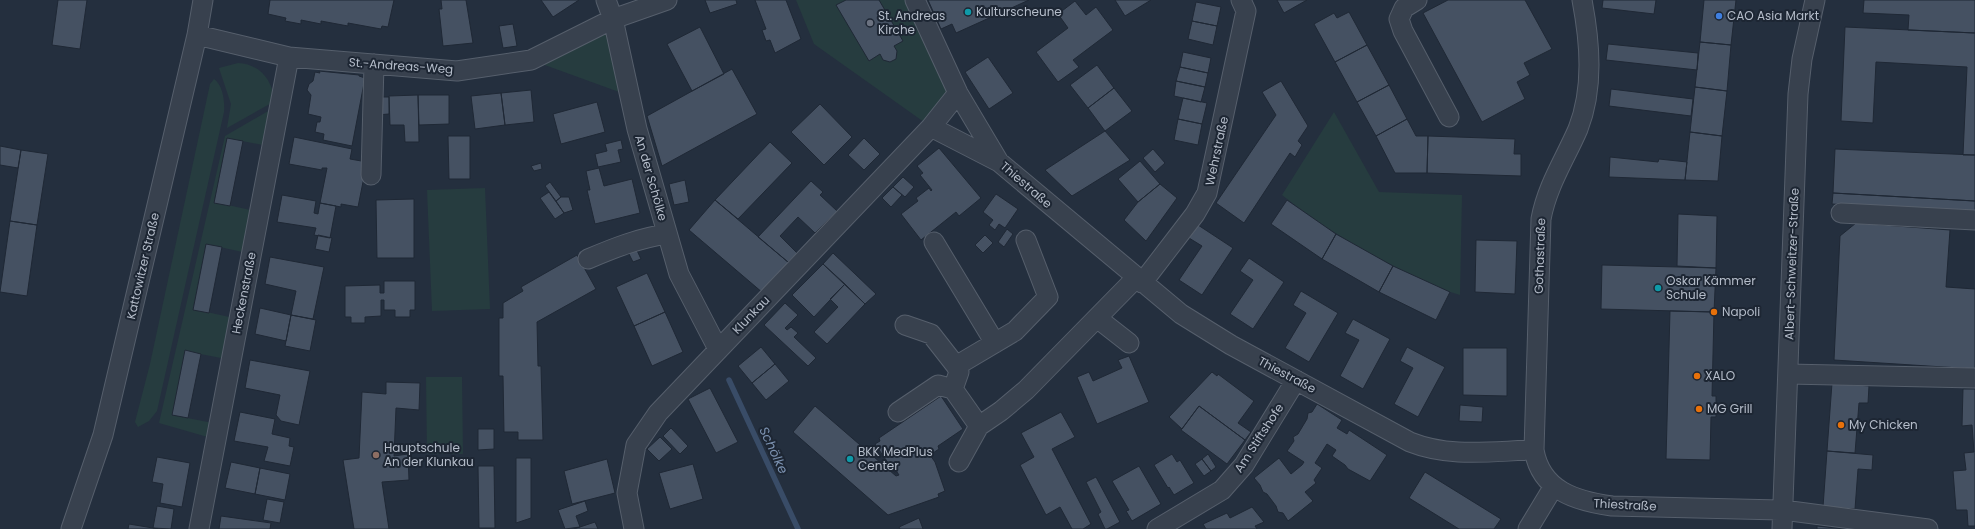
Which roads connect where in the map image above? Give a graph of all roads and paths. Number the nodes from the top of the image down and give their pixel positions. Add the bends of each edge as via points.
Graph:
1 (203, 0) edge
2 (606, 0) edge
3 (667, 0) edge
4 (915, 0) edge
5 (1241, 0) edge
6 (1417, 0) edge
7 (1582, 0) edge
8 (1815, 0) edge
9 (613, 20) junction
10 (197, 36) junction
11 (289, 57) junction
12 (374, 64) junction
13 (958, 93) junction
14 (1449, 117) dead end
15 (931, 127) junction
16 (999, 162) junction
17 (371, 175) dead end
18 (1841, 213) dead end
19 (1975, 220) edge
20 (667, 234) junction
21 (1026, 240) dead end
22 (934, 242) dead end
23 (588, 259) dead end
24 (1139, 280) junction
25 (1097, 318) junction
26 (905, 325) dead end
27 (995, 342) junction
28 (1129, 343) dead end
29 (718, 349) junction
30 (956, 366) junction
31 (1788, 374) junction
32 (1969, 378) edge
33 (1296, 380) junction
34 (953, 389) junction
35 (898, 412) dead end
36 (979, 426) junction
37 (1534, 450) junction
38 (959, 462) dead end
39 (1554, 486) junction
40 (1783, 510) junction
41 (71, 529) edge
42 (199, 529) edge
43 (634, 529) edge
44 (1156, 529) edge
45 (1528, 529) edge
46 (1782, 529) edge
47 (1928, 529) edge

1 - 10 street, Kattowitzer Straße
2 - 9 street, An der Schölke
3 - 9 street, St.-Andreas-Weg
4 - 13 street, Thiestraße
5 - 24 street, Wehrstraße via 1246,11 1207,193 1196,214
6 - 14 street via 1404,8 1399,19
7 - 37 street, Gothastraße via 1589,49 1586,98 1577,130 1551,185 1540,218
8 - 31 street, Albert-Schweitzer-Straße via 1803,54 1798,94
9 - 12 street, St.-Andreas-Weg via 531,60 457,71
9 - 20 street, An der Schölke via 637,129
10 - 11 street, St.-Andreas-Weg
10 - 41 street, Kattowitzer Straße via 103,435
11 - 12 street, St.-Andreas-Weg
11 - 42 street, Heckenstraße
12 - 17 street
13 - 15 street, Klunkau
13 - 16 street, Thiestraße
15 - 16 street
15 - 29 street, Klunkau
16 - 24 street, Thiestraße
18 - 19 street
20 - 23 street via 630,242
20 - 29 street, An der Schölke via 679,274
21 - 27 street via 1048,297 1015,331
22 - 27 street
24 - 25 street, Wehrstraße
24 - 33 street, Thiestraße via 1181,314
25 - 28 street
25 - 36 street, Wehrstraße via 1026,390
26 - 30 street via 931,334
27 - 30 street
29 - 43 street, Klunkau via 658,413 636,445 627,493
30 - 34 street via 959,372
31 - 32 street
31 - 40 street, Albert-Schweitzer-Straße
33 - 37 street, Thiestraße via 1410,442 1432,450
33 - 44 street, Am Stiftshofe via 1244,465 1222,490
34 - 35 street via 938,385
34 - 36 street
36 - 38 street
37 - 39 street, Thiestraße via 1541,471
39 - 40 street, Thiestraße via 1576,499 1612,506
39 - 45 street
40 - 46 street, Albert-Schweitzer-Straße
40 - 47 street, Thiestraße

